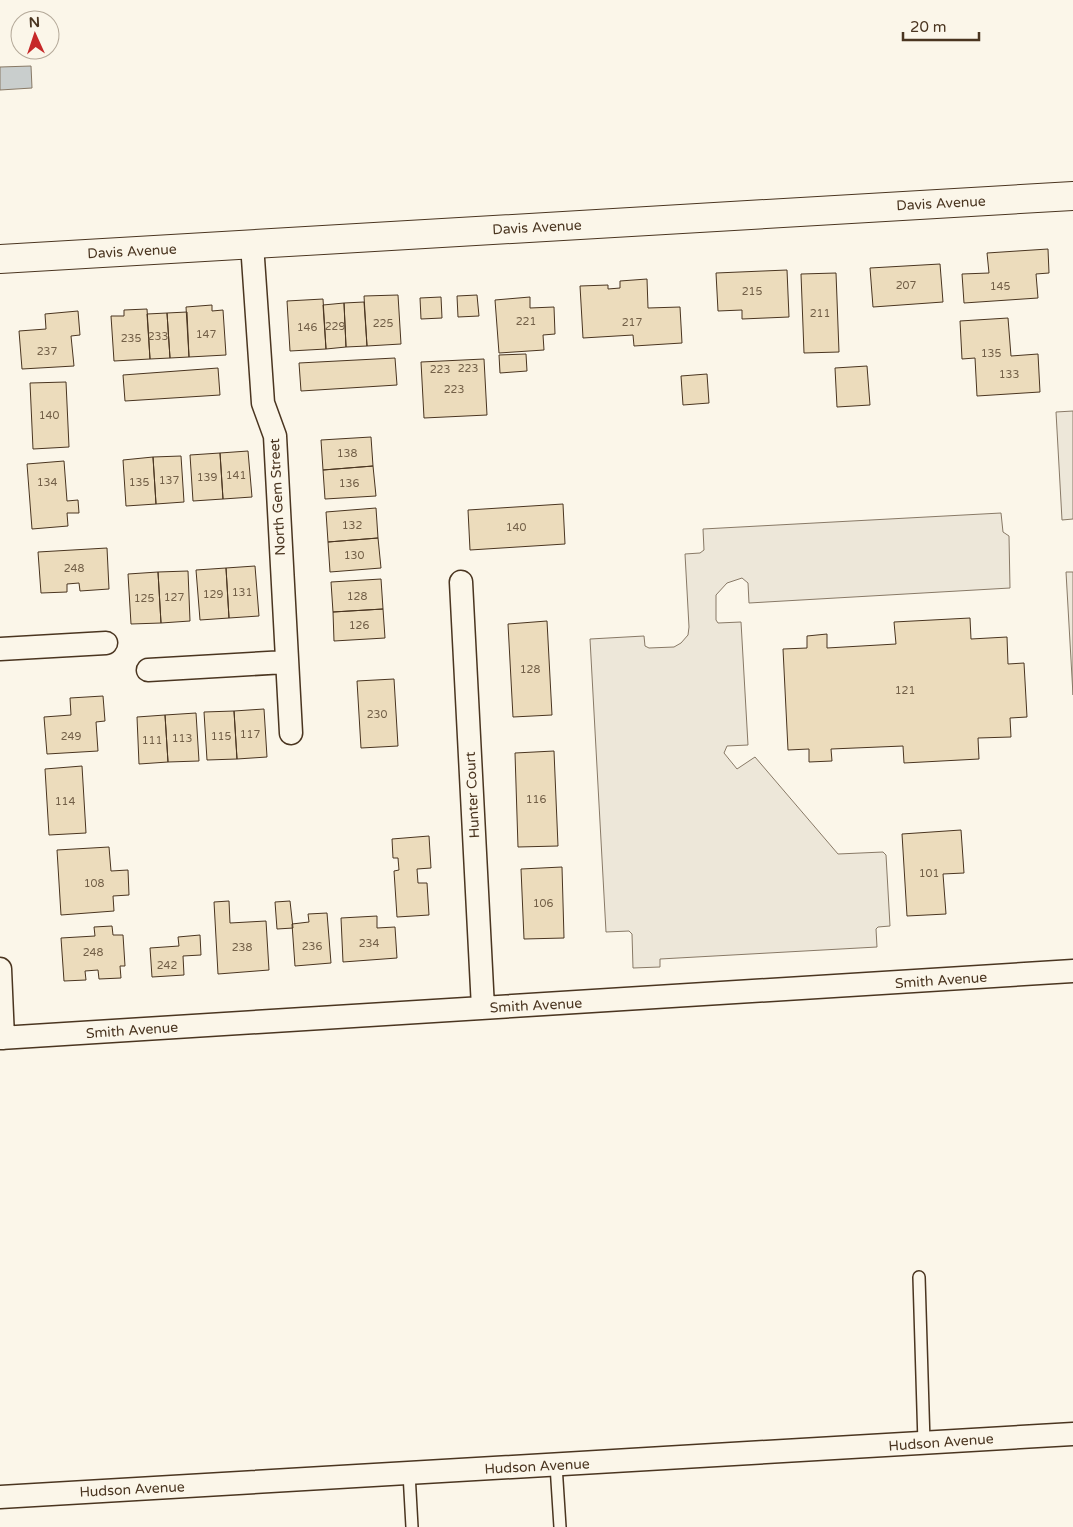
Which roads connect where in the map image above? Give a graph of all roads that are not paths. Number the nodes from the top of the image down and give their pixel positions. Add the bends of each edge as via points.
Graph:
1 (1073, 196) edge
2 (252, 244) junction
3 (0, 259) edge
4 (461, 582) dead end
5 (106, 643) dead end
6 (0, 649) edge
7 (286, 662) junction
8 (148, 670) dead end
9 (291, 732) dead end
10 (0, 970) edge
11 (1073, 971) edge
12 (483, 1008) junction
13 (2, 1038) edge
14 (918, 1277) dead end
15 (1073, 1434) edge
16 (924, 1443) junction
17 (556, 1465) junction
18 (409, 1473) junction
19 (0, 1497) edge
20 (412, 1527) edge
21 (560, 1527) edge

1 - 2 street, Davis Avenue
2 - 3 street, Davis Avenue
2 - 7 street, North Gem Street via 264,403 275,436
4 - 12 street, Hunter Court
5 - 6 street
7 - 8 street
7 - 9 street, North Gem Street
10 - 13 street
11 - 12 street, Smith Avenue
12 - 13 street, Smith Avenue
14 - 16 lane
15 - 16 street, Hudson Avenue
16 - 17 street, Hudson Avenue
17 - 18 street, Hudson Avenue
17 - 21 lane
18 - 19 street, Hudson Avenue
18 - 20 lane

